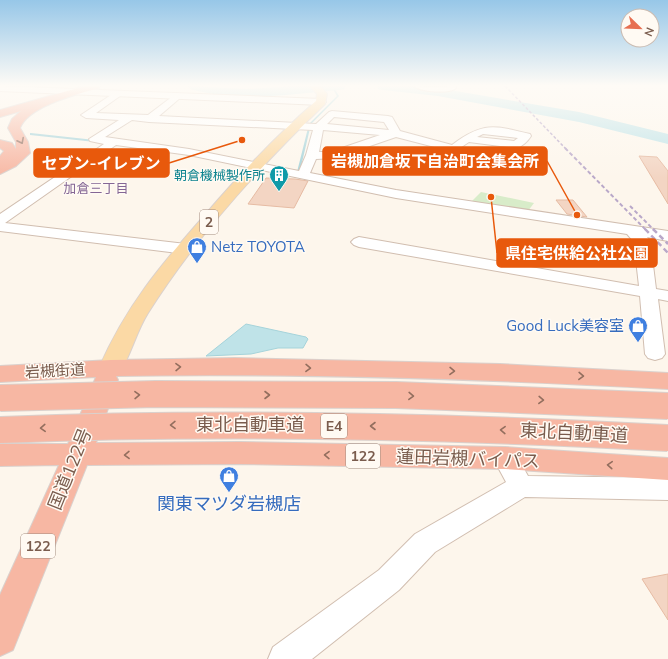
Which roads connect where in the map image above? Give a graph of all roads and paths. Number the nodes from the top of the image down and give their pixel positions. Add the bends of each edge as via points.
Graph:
1 (21, 117) edge
2 (111, 117) edge
3 (152, 117) edge
4 (312, 117) edge
5 (129, 118) junction
6 (149, 119) junction
7 (309, 126) junction
8 (396, 133) junction
9 (468, 139) dead end
10 (315, 140) junction
11 (116, 141) junction
12 (0, 144) edge
13 (362, 145) junction
14 (312, 155) junction
15 (0, 162) edge
16 (255, 166) junction
17 (0, 170) edge
18 (303, 175) junction
19 (0, 220) edge
20 (0, 227) edge
21 (631, 230) junction
22 (668, 236) edge
23 (359, 242) dead end
24 (186, 248) junction
25 (648, 292) junction
26 (668, 296) edge
27 (661, 337) edge
28 (655, 354) dead end
29 (111, 368) junction
30 (0, 374) edge
31 (668, 381) edge
32 (0, 398) edge
33 (668, 406) edge
34 (0, 430) edge
35 (668, 438) edge
36 (0, 455) edge
37 (77, 456) junction
38 (505, 458) junction
39 (659, 469) edge
40 (521, 486) junction
41 (668, 489) edge
42 (0, 636) edge
43 (285, 659) edge

1 -> 17 highway via 14,128 22,142 23,153
2 - 5 street
3 - 6 street
4 - 7 main road, 2
5 - 6 street
5 - 11 street via 94,139
6 - 7 street
7 - 8 street
7 - 10 street
7 - 16 main road, 2
8 - 9 street via 454,149
8 - 13 street
10 - 13 street via 334,140
10 - 14 street
11 - 16 street via 189,152
11 - 19 street
12 - 15 highway via 7,146 11,151
13 - 14 street via 331,156
14 - 18 street
16 - 18 street
16 - 24 main road, 2
18 - 21 street via 402,195
20 - 24 street
21 - 22 street
21 - 25 street via 642,241
23 - 25 street
24 - 29 main road, 2 via 162,276 136,315
25 - 26 street
25 - 27 street
27 - 28 street
29 - 30 highway, 岩槻街道
29 -> 31 highway via 235,366 500,372
29 - 37 highway, 国道122号 / 122
32 -> 33 highway, 東北自動車道 / E4, bridge via 156,394 388,395
35 -> 34 highway, 東北自動車道 / E4, bridge via 554,431 386,426 215,425
36 - 37 highway, 122
38 -> 37 highway, 蓮田岩槻バイパス / 122 via 240,453
37 - 42 highway, 国道122号 / 122
39 -> 38 highway, 蓮田岩槻バイパス / 122
38 - 40 street
40 - 41 street
40 - 43 street via 425,543 389,580

